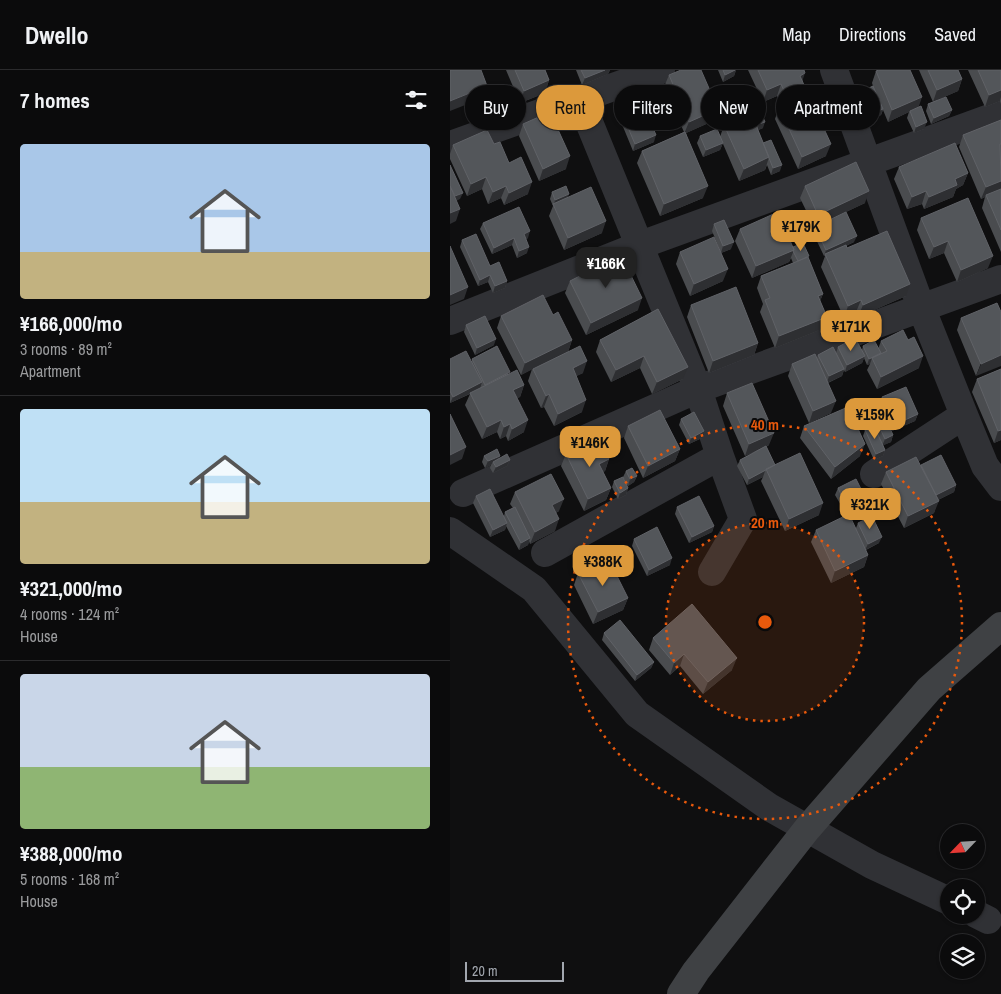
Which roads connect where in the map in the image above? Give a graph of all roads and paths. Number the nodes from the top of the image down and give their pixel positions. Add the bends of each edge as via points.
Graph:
1 (661, 70) edge
2 (834, 70) edge
3 (604, 91) edge
4 (1001, 114) edge
5 (536, 115) edge
6 (592, 130) edge
7 (450, 145) edge
8 (868, 164) junction
9 (638, 246) junction
10 (1001, 279) edge
11 (921, 307) junction
12 (450, 321) edge
13 (698, 389) junction
14 (964, 415) junction
15 (720, 456) junction
16 (874, 474) dead end
17 (1001, 487) edge
18 (463, 493) dead end
19 (450, 531) edge
20 (545, 553) dead end
21 (712, 572) dead end
22 (1001, 626) edge
23 (807, 829) junction
24 (940, 897) edge
25 (681, 994) edge

1 - 3 street
2 - 8 street
4 - 8 street
5 - 7 street
6 - 9 street
8 - 9 street
8 - 11 street
9 - 12 street
9 - 13 street
10 - 11 street
11 - 13 street
11 - 14 street
13 - 15 street
13 - 18 street
14 - 16 street
14 - 17 street via 985,466
15 - 20 street
15 - 21 street via 743,519
19 - 23 street via 534,589 637,714 759,800
22 - 23 street via 929,690
23 - 24 street via 872,865
23 - 25 street

